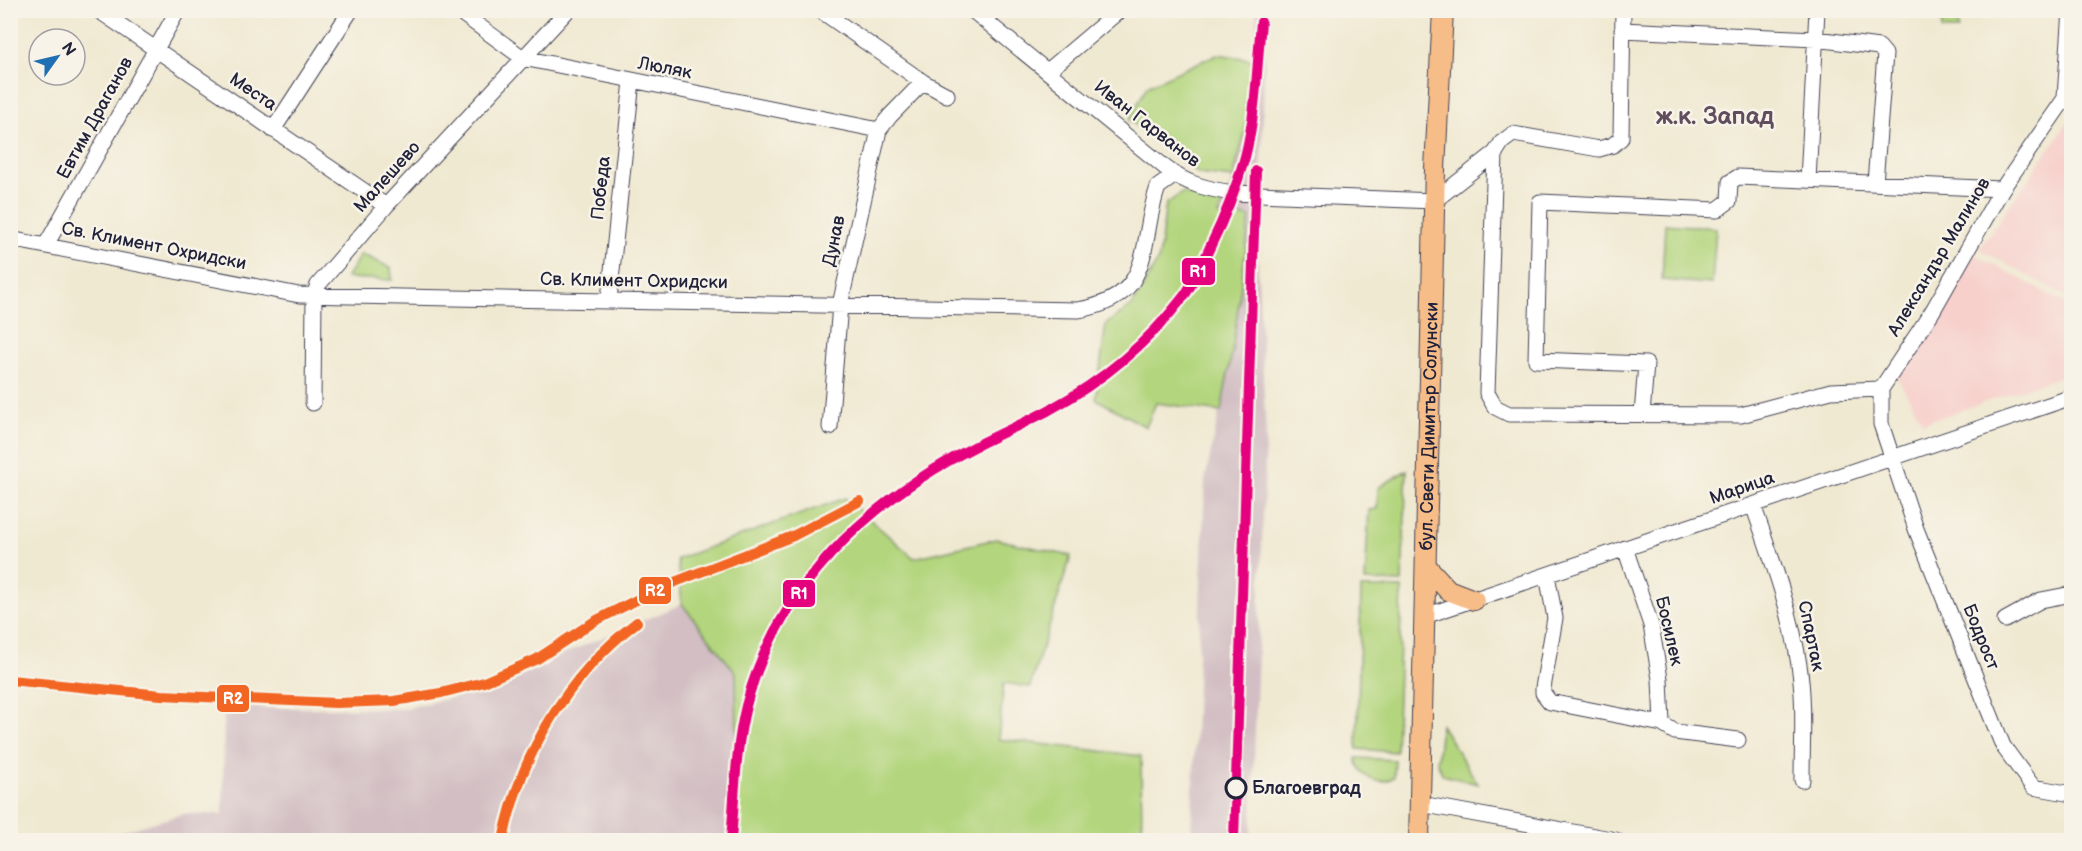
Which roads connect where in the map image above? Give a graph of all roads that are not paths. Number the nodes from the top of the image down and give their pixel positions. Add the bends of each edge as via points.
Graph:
1 (98, 10) edge
2 (178, 10) edge
3 (351, 10) edge
4 (456, 10) edge
5 (568, 10) edge
6 (820, 10) edge
7 (972, 10) edge
8 (1120, 10) edge
9 (1443, 10) edge
10 (1623, 10) edge
11 (1816, 10) edge
12 (2071, 10) edge
13 (1622, 30) junction
14 (1816, 39) junction
15 (155, 49) junction
16 (523, 58) junction
17 (1048, 70) junction
18 (632, 81) junction
19 (923, 82) junction
20 (2068, 93) edge
21 (947, 95) dead end
22 (273, 130) junction
23 (879, 130) junction
24 (1495, 153) junction
25 (1175, 175) junction
26 (1808, 180) junction
27 (1875, 183) junction
28 (2002, 189) junction
29 (1434, 201) junction
30 (386, 206) junction
31 (10, 238) edge
32 (46, 244) junction
33 (314, 295) junction
34 (609, 299) junction
35 (840, 304) junction
36 (1881, 389) junction
37 (2072, 396) edge
38 (314, 403) dead end
39 (1642, 415) junction
40 (830, 427) dead end
41 (1891, 458) junction
42 (1753, 505) junction
43 (1625, 548) junction
44 (1426, 566) junction
45 (1547, 574) junction
46 (2072, 594) edge
47 (1474, 600) junction
48 (1425, 616) junction
49 (2005, 620) dead end
50 (1662, 724) junction
51 (1738, 740) dead end
52 (1802, 780) dead end
53 (2072, 794) edge
54 (1421, 804) junction
55 (1419, 840) edge
56 (1616, 840) edge

1 - 15 street, Места
2 - 15 street, Евтим Драганов
3 - 22 street
4 - 16 street, Люляк
5 - 16 street, Малешево
6 - 19 street
7 - 17 street, Иван Гарванов
8 - 17 street
9 - 29 main road, бул. Свети Димитър Солунски
10 - 13 street
11 - 14 street
12 - 20 street
13 - 14 street
13 - 24 street via 1621,138 1614,145 1599,149 1514,134
14 - 26 street
14 - 27 street via 1879,47 1885,54
15 - 22 street, Места
15 - 32 street, Евтим Драганов
16 - 18 street, Люляк
16 - 30 street, Малешево
17 - 25 street, Иван Гарванов
18 - 23 street, Люляк
18 - 34 street, Победа
19 - 21 street
19 - 23 street, Дунав
20 - 28 street, Александър Малинов
22 - 30 street, Места
23 - 35 street, Дунав
24 - 29 street
24 - 39 street via 1487,393 1495,407 1509,414
25 - 29 street, Иван Гарванов via 1189,184 1233,193
25 - 35 street, Св. Климент Охридски via 1158,187 1138,274 1109,302 1078,310
26 - 27 street
26 - 39 street via 1733,178 1729,201 1717,210 1540,202 1536,360 1646,364
27 - 28 street
28 - 36 street, Александър Малинов via 1932,312
29 - 44 main road, бул. Свети Димитър Солунски
30 - 33 street, Малешево via 318,285
31 - 32 street, Св. Климент Охридски
32 - 33 street, Св. Климент Охридски
33 - 34 street, Св. Климент Охридски
33 - 38 street
34 - 35 street, Св. Климент Охридски
35 - 40 street, Дунав
36 - 39 street via 1831,391 1741,415
36 - 41 street via 1881,424
37 - 41 street, Марица
41 - 42 street, Марица
41 - 53 street, Бодрост via 2003,746 2033,788
42 - 43 street, Марица
42 - 52 street, Спартак via 1788,614 1799,665
43 - 45 street, Марица
43 - 50 street, Босилек via 1651,625 1660,678
44 - 47 main road via 1448,590
44 - 48 main road, бул. Свети Димитър Солунски
45 - 47 street, Марица
45 - 50 street via 1556,612 1543,688 1546,699 1556,705
46 - 49 street via 2041,600
47 - 48 street, Марица
48 - 54 main road, бул. Свети Димитър Солунски
50 - 51 street via 1675,732
54 - 55 main road, бул. Свети Димитър Солунски
54 - 56 street

